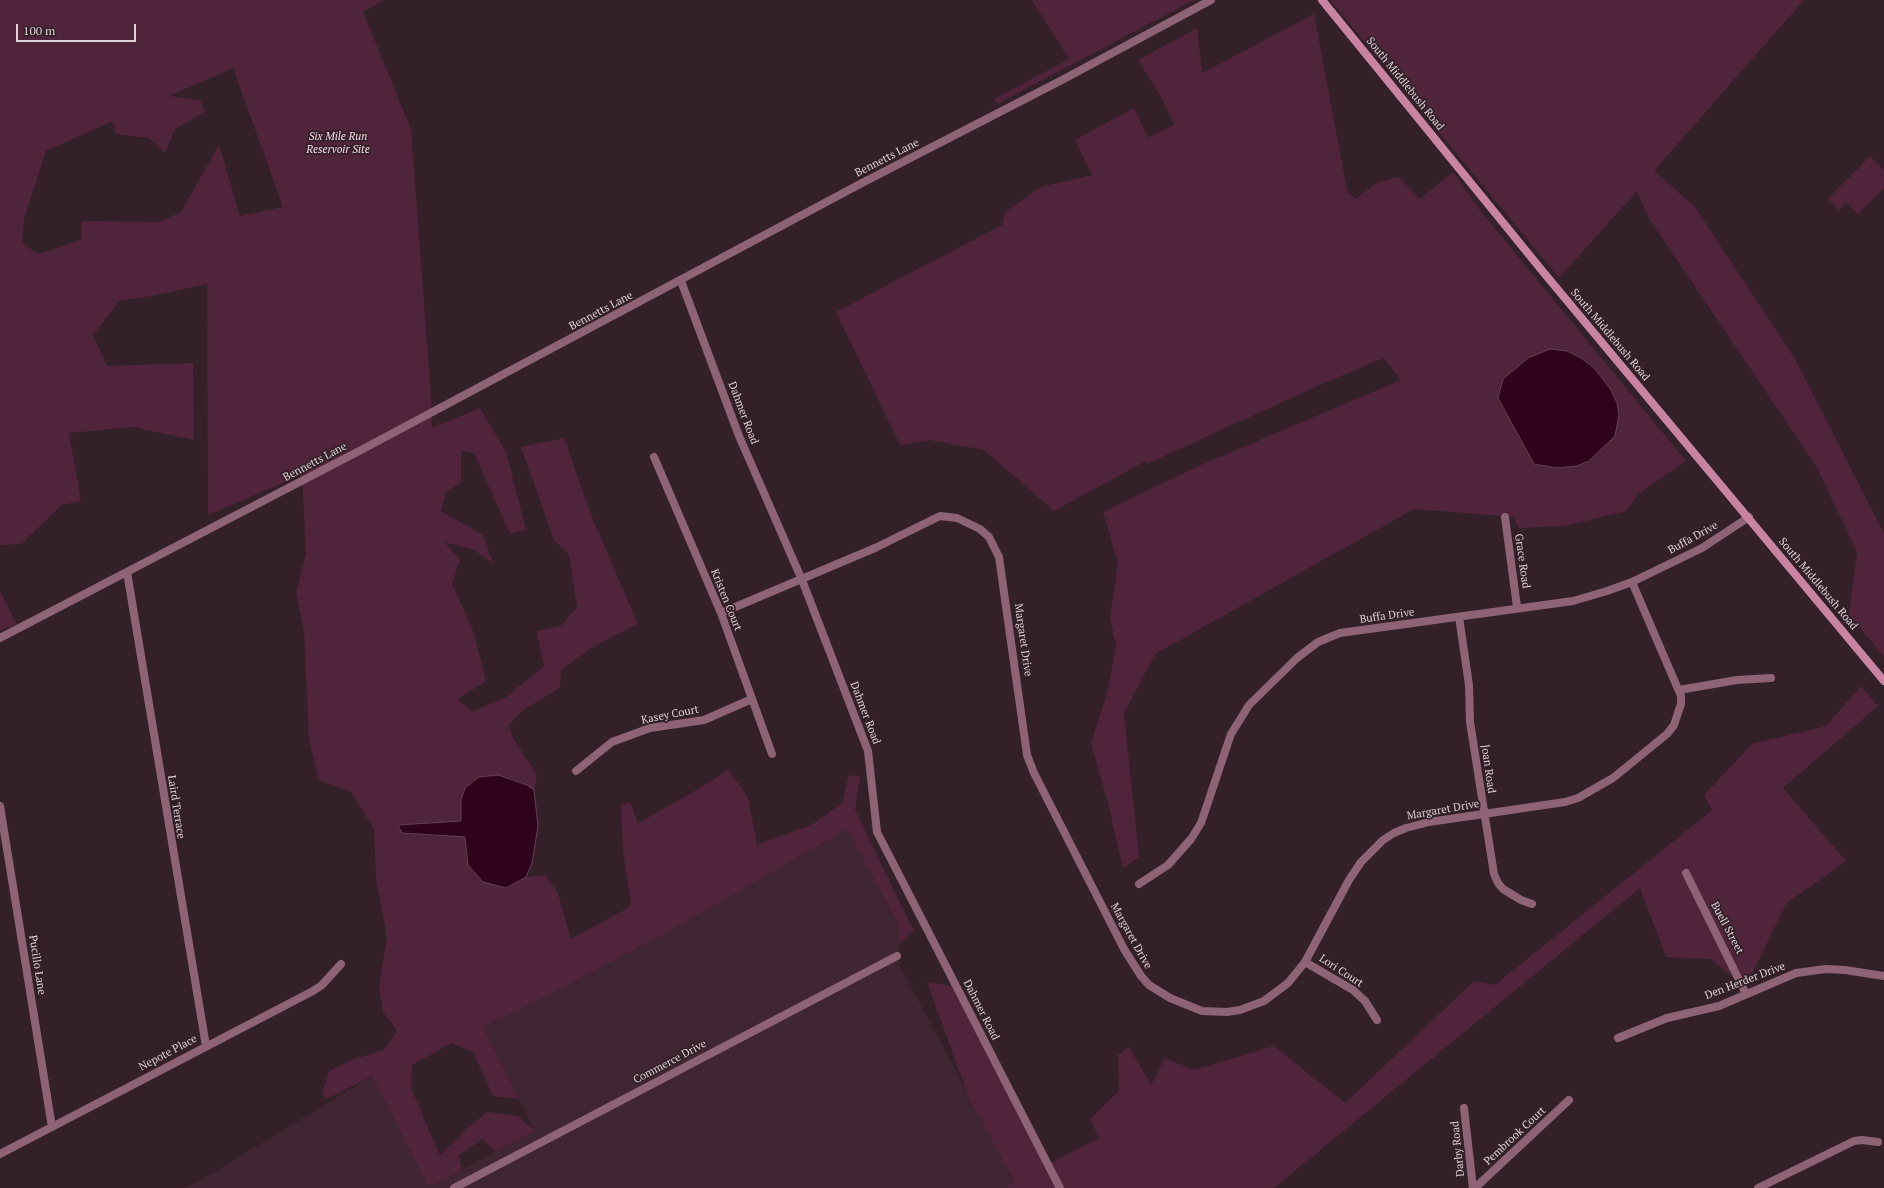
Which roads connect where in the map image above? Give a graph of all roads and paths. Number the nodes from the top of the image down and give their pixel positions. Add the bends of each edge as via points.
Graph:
1 (1211, 0) edge
2 (1322, 0) edge
3 (681, 281) junction
4 (654, 457) dead end
5 (1505, 517) dead end
6 (1749, 517) junction
7 (126, 572) junction
8 (802, 580) junction
9 (1632, 582) junction
10 (1517, 607) junction
11 (721, 613) junction
12 (1459, 617) junction
13 (0, 638) edge
14 (1771, 678) dead end
15 (1884, 681) edge
16 (1679, 690) junction
17 (752, 699) junction
18 (772, 754) dead end
19 (576, 771) dead end
20 (0, 806) edge
21 (1483, 814) junction
22 (1686, 873) dead end
23 (1139, 884) dead end
24 (1532, 904) dead end
25 (897, 956) dead end
26 (1305, 962) junction
27 (341, 964) dead end
28 (1884, 976) edge
29 (1746, 994) junction
30 (1377, 1020) dead end
31 (1618, 1038) dead end
32 (206, 1046) junction
33 (1569, 1100) dead end
34 (1464, 1108) dead end
35 (52, 1127) junction
36 (1878, 1142) dead end
37 (0, 1154) edge
38 (454, 1188) edge
39 (1060, 1188) edge
40 (1474, 1188) edge
41 (1758, 1188) edge

1 - 3 street, Bennetts Lane
2 - 6 street, South Middlebush Road via 1544,273
3 - 7 street, Bennetts Lane
3 - 8 street, Dahmer Road via 740,436
4 - 11 street, Kristen Court
5 - 10 street, Grace Road
6 - 9 street, Buffa Drive via 1702,548
6 - 15 street, South Middlebush Road
7 - 13 street, Bennetts Lane
7 - 32 street, Laird Terrace
8 - 11 street, Margaret Drive
8 - 26 street, Margaret Drive via 940,516 957,518 980,529 989,537 999,557 1027,755 1134,968 1149,984 1170,998 1202,1011 1227,1012 1258,1004 1275,995 1288,984
8 - 39 street, Dahmer Road via 868,751 878,832
9 - 10 street, Buffa Drive via 1573,601
9 - 16 street, Margaret Drive
10 - 12 street, Buffa Drive
11 - 17 street, Kristen Court
12 - 21 street, Joan Road
12 - 23 street, Buffa Drive via 1340,633 1318,642 1297,658 1258,695 1237,722 1201,823 1191,839 1168,865
14 - 16 street via 1737,680
16 - 21 street, Margaret Drive via 1681,704 1674,725 1667,734 1613,778 1578,798 1564,802
17 - 18 street, Kristen Court
17 - 19 street, Kasey Court via 704,720 650,728 612,742
20 - 35 street, Pucillo Lane
21 - 24 street, Joan Road via 1489,855 1498,883 1503,889
21 - 26 street, Margaret Drive via 1411,826 1383,840 1361,862 1349,880
22 - 29 street, Buell Street
25 - 38 street, Commerce Drive
26 - 30 street, Lori Court via 1353,990 1365,1001
27 - 32 street, Nepote Place via 313,991
28 - 29 street, Den Herder Drive via 1845,970 1812,970 1783,978
29 - 31 street, Den Herder Drive via 1719,1006 1667,1018
32 - 35 street, Nepote Place
33 - 40 street, Pembrook Court
34 - 40 street, Darby Road
35 - 37 street, Nepote Place
36 - 41 street via 1854,1141

